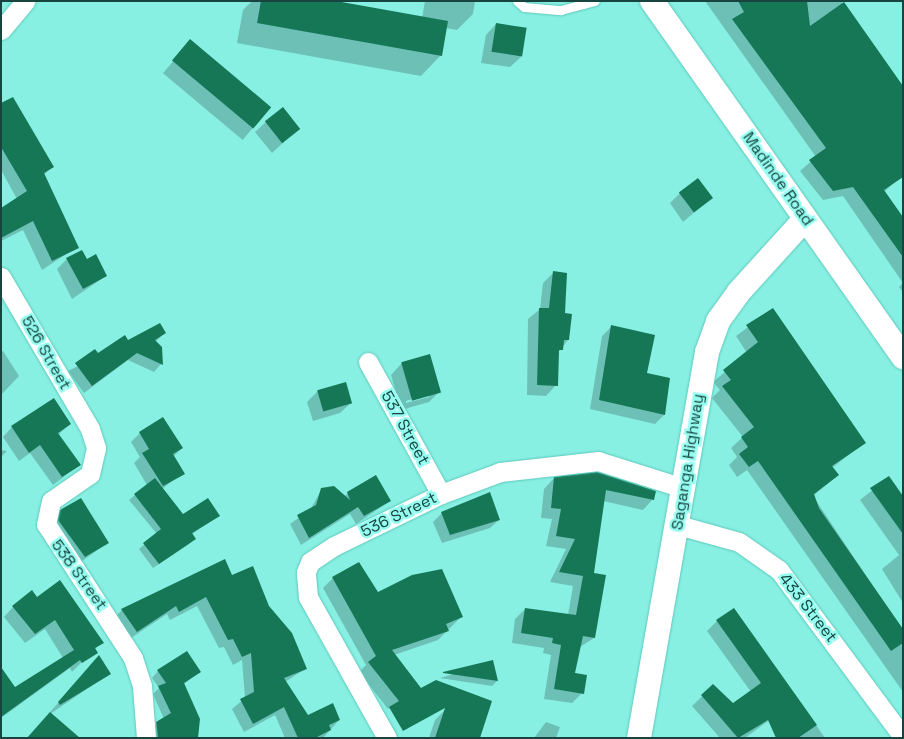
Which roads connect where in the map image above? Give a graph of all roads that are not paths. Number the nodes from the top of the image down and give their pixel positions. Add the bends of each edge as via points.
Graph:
1 (25, 1) edge
2 (517, 1) edge
3 (595, 1) edge
4 (652, 1) edge
5 (1, 30) edge
6 (806, 219) junction
7 (1, 277) edge
8 (903, 357) edge
9 (368, 362) dead end
10 (90, 429) joint
11 (683, 488) junction
12 (442, 494) junction
13 (678, 525) junction
14 (903, 737) edge
15 (146, 738) edge
16 (388, 738) edge
17 (639, 738) edge

1 - 5 street
2 - 3 lane via 524,7 561,10
4 - 6 street, Madinde Road
6 - 8 street, Madinde Road
6 - 11 street, Saganga Highway via 761,265 718,321 707,352
7 - 10 street, 526 Street
9 - 12 street, 537 Street
10 - 15 street, 538 Street via 96,448 95,466 51,501 46,524 133,658 142,686
11 - 12 street, 536 Street via 598,461 572,461 500,472
11 - 13 street, Saganga Highway
12 - 16 street, 536 Street via 334,546 310,562 306,572 308,597
13 - 14 street, 433 Street via 740,542 779,570
13 - 17 street, Saganga Highway

